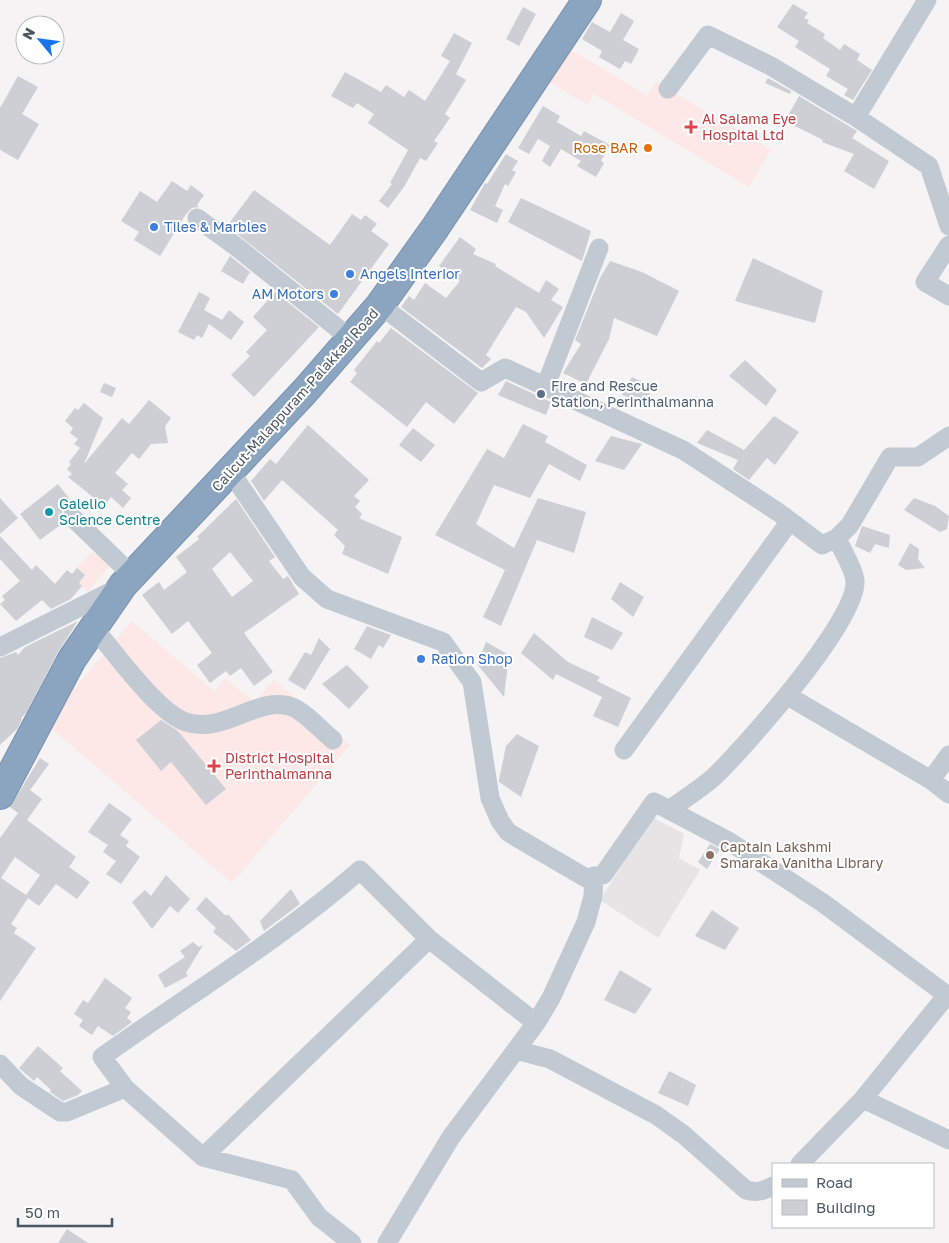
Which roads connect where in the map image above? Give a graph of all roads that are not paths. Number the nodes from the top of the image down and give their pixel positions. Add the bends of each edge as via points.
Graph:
1 (586, 0) edge
2 (927, 0) edge
3 (668, 89) dead end
4 (856, 117) junction
5 (197, 218) dead end
6 (949, 226) edge
7 (949, 245) edge
8 (599, 248) dead end
9 (949, 296) edge
10 (380, 306) junction
11 (351, 339) junction
12 (546, 385) junction
13 (949, 436) edge
14 (230, 471) junction
15 (72, 517) dead end
16 (790, 522) junction
17 (837, 538) junction
18 (128, 580) junction
19 (94, 628) junction
20 (0, 647) edge
21 (788, 696) junction
22 (333, 740) dead end
23 (624, 750) dead end
24 (949, 755) edge
25 (931, 780) junction
26 (949, 794) edge
27 (0, 795) edge
28 (670, 810) junction
29 (594, 876) junction
30 (429, 939) junction
31 (948, 994) edge
32 (536, 1023) junction
33 (516, 1050) junction
34 (0, 1064) edge
35 (125, 1088) junction
36 (863, 1099) junction
37 (949, 1140) edge
38 (203, 1156) junction
39 (801, 1163) edge
40 (772, 1186) edge
41 (352, 1243) edge
42 (387, 1243) edge

1 - 10 highway, Calicut-Malappuram-Palakkad Road
2 - 4 street
3 - 4 street via 708,35 769,65
4 - 6 street via 929,166
5 - 11 street
7 - 9 street via 925,282
8 - 12 street
10 - 11 highway, Calicut-Malappuram-Palakkad Road
10 - 12 street via 481,382 505,368
11 - 14 highway, Calicut-Malappuram-Palakkad Road
12 - 16 street via 683,450
13 - 17 street via 918,457 890,457 850,524
14 - 18 highway, Calicut-Malappuram-Palakkad Road
14 - 29 street via 302,577 327,599 443,642 472,682 490,798 500,820 516,837 586,878
15 - 18 street
16 - 17 street via 822,545
16 - 23 street
17 - 21 street via 855,581 846,610
18 - 19 highway, Calicut-Malappuram-Palakkad Road
18 - 20 street
19 - 22 street via 165,710 186,722 208,726 273,704 293,707
19 - 27 highway, Calicut-Malappuram-Palakkad Road via 72,659
21 - 25 street
21 - 28 street via 717,774
24 - 25 street
25 - 26 street
28 - 29 street via 654,802 603,875
28 - 31 street via 730,842 823,903
29 - 32 street via 586,922
30 - 32 street
30 - 35 street via 360,870 336,892 268,942 102,1057
30 - 38 street
31 - 36 street
32 - 33 street
33 - 40 street via 550,1059 656,1115 684,1135 746,1190 763,1191
33 - 42 street via 451,1137
34 - 35 street via 21,1086 60,1112
35 - 38 street
36 - 37 street
36 - 39 street
38 - 41 street via 292,1180 319,1217

